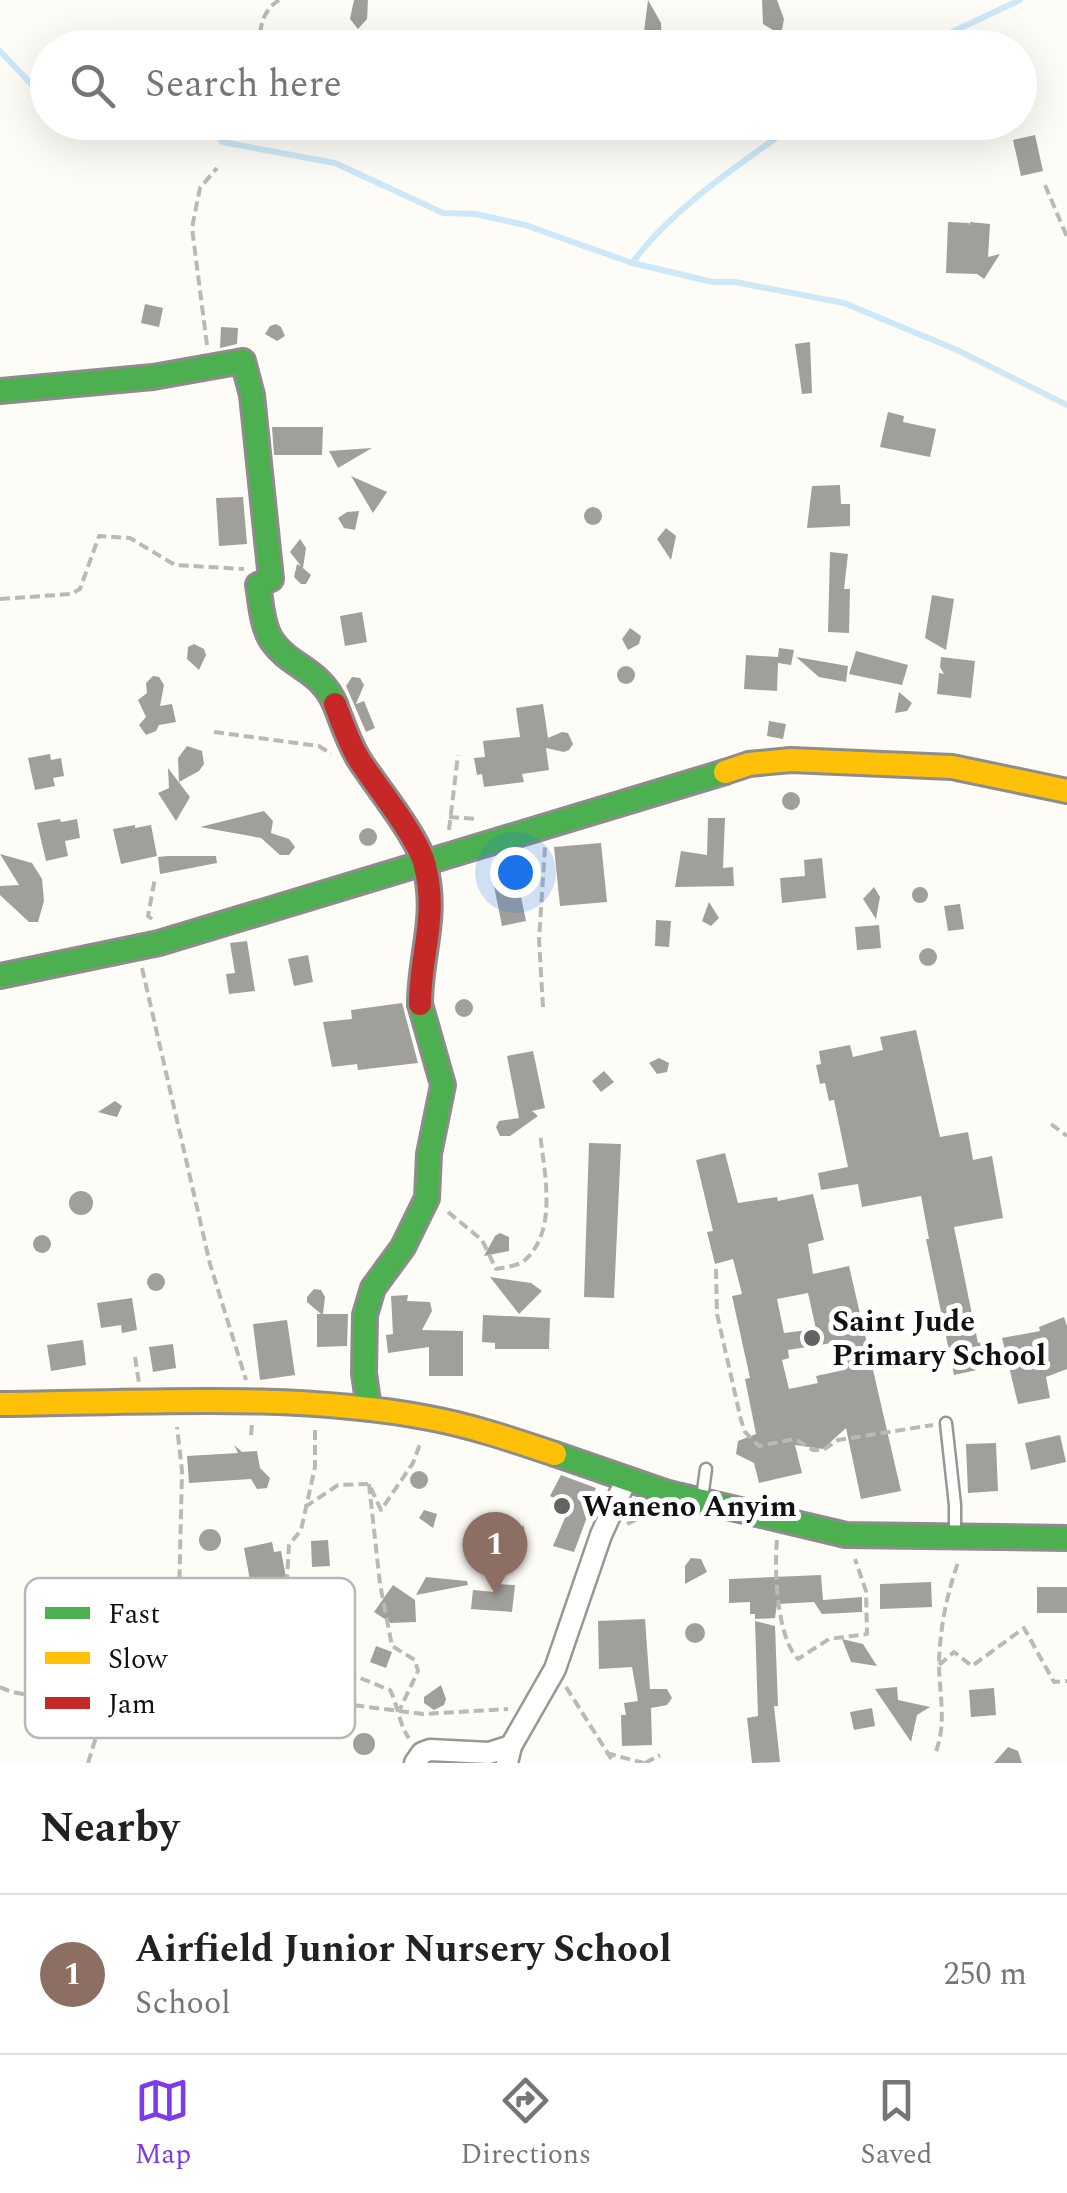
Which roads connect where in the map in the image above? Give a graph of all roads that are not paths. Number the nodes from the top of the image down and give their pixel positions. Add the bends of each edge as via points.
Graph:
1 (0, 391) edge
2 (1067, 790) edge
3 (425, 862) junction
4 (0, 976) edge
5 (0, 1404) edge
6 (369, 1409) junction
7 (946, 1422) road end
8 (706, 1469) dead end
9 (626, 1480) junction
10 (702, 1500) junction
11 (961, 1537) junction
12 (1067, 1538) edge
13 (509, 1755) edge
14 (418, 1758) edge

1 - 3 street via 243,362 255,411 270,579 258,585 270,637 324,682 357,757
2 - 3 street via 952,767 749,764
3 - 4 street via 137,948
3 - 6 street via 432,918 420,1007 443,1085 427,1198 373,1288 366,1315
5 - 6 street
6 - 9 street via 529,1444
7 - 11 lane
8 - 10 lane
9 - 10 street
9 - 13 street via 555,1669
10 - 11 street via 846,1535
11 - 12 street
13 - 14 street via 439,1749

